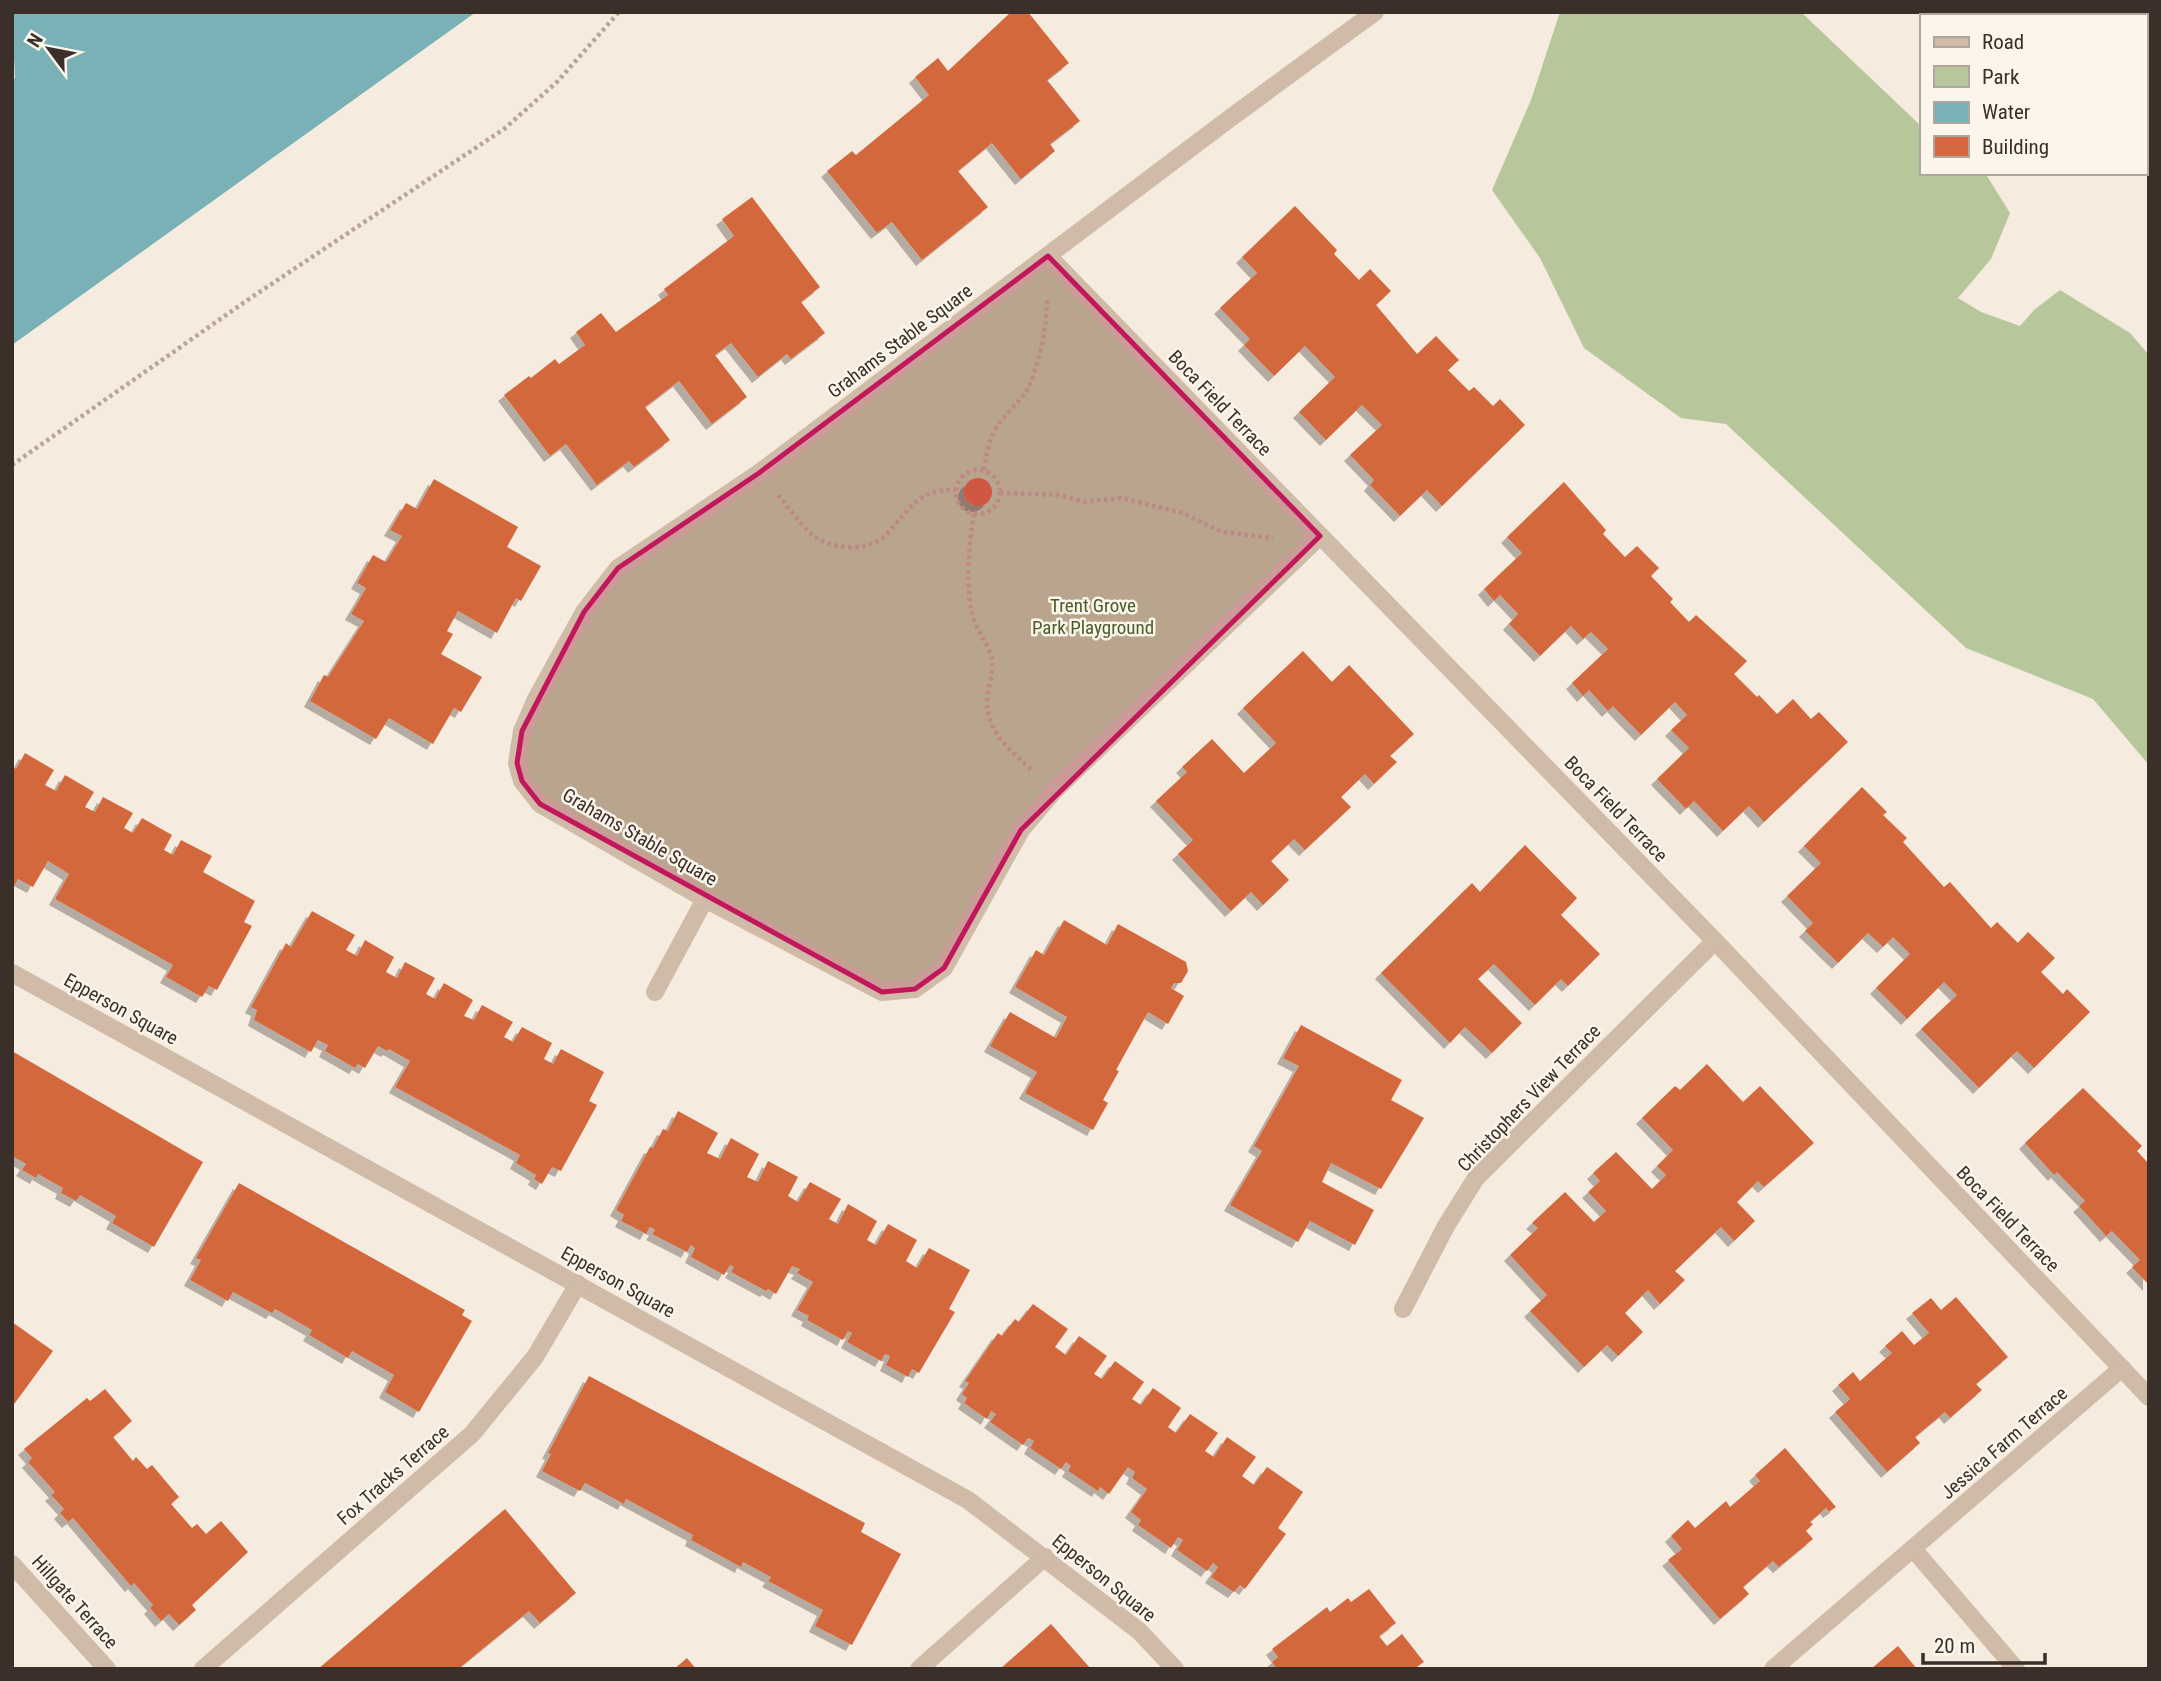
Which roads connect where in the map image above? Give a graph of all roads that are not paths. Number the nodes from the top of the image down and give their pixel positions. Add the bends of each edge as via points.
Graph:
1 (1376, 12) edge
2 (1048, 256) junction
3 (1320, 536) junction
4 (705, 899) junction
5 (1715, 940) junction
6 (12, 973) edge
7 (655, 992) dead end
8 (578, 1284) junction
9 (1403, 1309) dead end
10 (2122, 1368) junction
11 (2149, 1397) edge
12 (1914, 1550) junction
13 (1045, 1557) junction
14 (12, 1564) edge
15 (107, 1669) edge
16 (202, 1669) edge
17 (919, 1669) edge
18 (1175, 1669) edge
19 (1773, 1669) edge
20 (2016, 1669) edge

1 - 2 street, Grahams Stable Square
2 - 3 street, Boca Field Terrace
2 - 4 street, Grahams Stable Square via 759,473 618,568 584,612 536,699 522,731 517,763 522,781 540,804
3 - 4 street, Grahams Stable Square via 1054,791 1021,830 944,968 915,989 882,992
3 - 5 street, Boca Field Terrace
4 - 7 street
5 - 9 street, Christophers View Terrace via 1476,1178
5 - 10 street, Boca Field Terrace
6 - 8 street, Epperson Square
8 - 13 street, Epperson Square via 968,1500
8 - 16 street, Fox Tracks Terrace via 536,1357 472,1434
10 - 11 street, Boca Field Terrace
10 - 12 street, Jessica Farm Terrace
12 - 19 street, Jessica Farm Terrace
12 - 20 street
13 - 17 street
13 - 18 street, Epperson Square via 1139,1631
14 - 15 street, Hillgate Terrace

